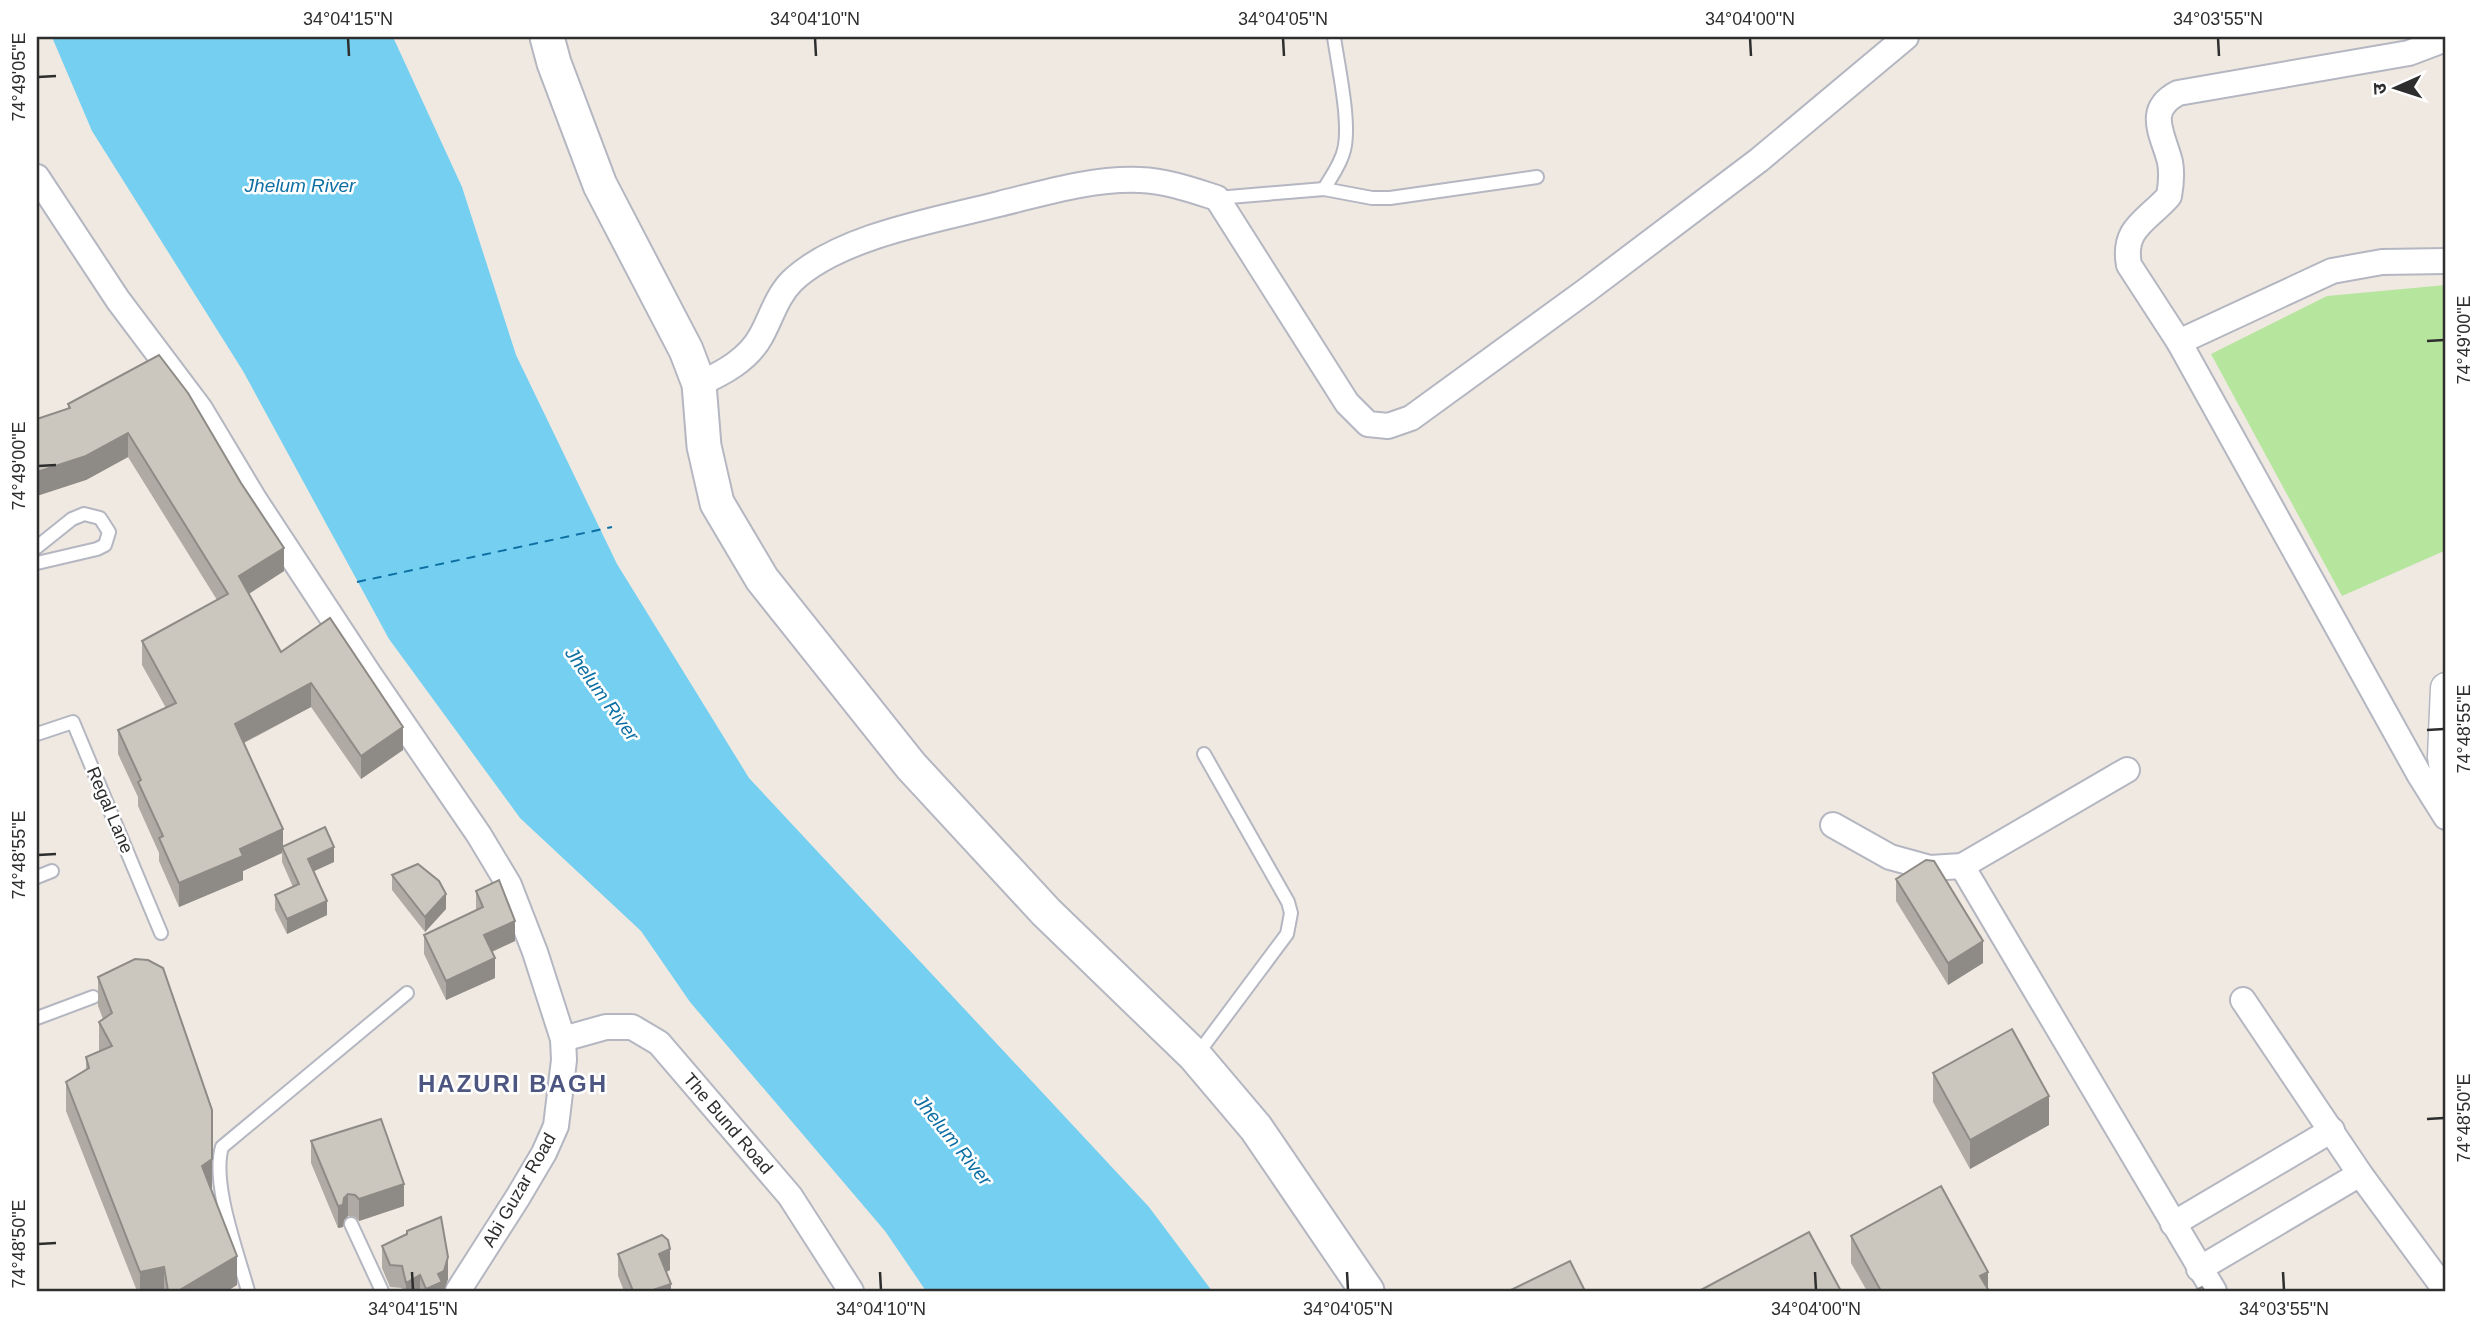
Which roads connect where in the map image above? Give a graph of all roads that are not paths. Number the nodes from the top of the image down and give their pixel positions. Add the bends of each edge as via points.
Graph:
1 (547, 37) edge
2 (1334, 37) edge
3 (1906, 37) edge
4 (2446, 39) edge
5 (37, 177) edge
6 (1537, 177) dead end
7 (1324, 189) junction
8 (1217, 198) junction
9 (2446, 261) edge
10 (2179, 342) junction
11 (699, 384) junction
12 (37, 547) edge
13 (37, 563) edge
14 (2446, 688) edge
15 (37, 733) edge
16 (1204, 754) dead end
17 (2127, 770) dead end
18 (2446, 775) edge
19 (2446, 817) edge
20 (1833, 825) dead end
21 (1962, 866) junction
22 (52, 871) dead end
23 (37, 877) edge
24 (161, 933) dead end
25 (407, 993) dead end
26 (93, 998) dead end
27 (2243, 1000) dead end
28 (37, 1018) edge
29 (563, 1039) junction
30 (1195, 1056) junction
31 (2332, 1130) junction
32 (2360, 1174) junction
33 (351, 1224) dead end
34 (2173, 1224) junction
35 (2199, 1269) junction
36 (248, 1291) edge
37 (382, 1291) edge
38 (458, 1291) edge
39 (851, 1291) edge
40 (1367, 1291) edge
41 (2214, 1291) edge
42 (2446, 1291) edge

1 - 11 main road via 600,184
2 - 7 lane via 1346,132 1338,166
3 - 8 street via 1759,160 1587,290 1411,418 1388,426 1368,424 1347,403
4 - 10 street via 2409,53 2178,93 2161,106 2159,127 2171,164 2169,196 2137,227 2126,251 2129,265
5 - 29 street, Abi Guzar Road via 118,300 200,409 354,652 480,835 509,885
6 - 7 lane via 1390,198
7 - 8 lane
8 - 11 street via 1164,182 1105,182 1061,189 864,241 814,264 790,282 746,356
9 - 10 street via 2382,262 2332,271
10 - 19 street
11 - 30 main road via 704,446 717,503 762,579 911,765 1046,912
12 - 13 lane via 84,514 100,518 109,532 105,545 97,549
14 - 18 street
15 - 24 lane, Regal Lane via 73,722
16 - 30 lane via 1291,913 1287,934
17 - 21 street
20 - 21 street via 1890,856 1930,868
21 - 34 street
22 - 23 lane
25 - 36 lane via 222,1147 222,1194
26 - 28 lane
27 - 31 street
29 - 38 street, Abi Guzar Road via 556,1126
29 - 39 street, The Bund Road via 606,1027 632,1027 659,1044 790,1196
30 - 40 main road via 1256,1128
31 - 32 street
31 - 34 street
32 - 35 street
32 - 42 street
33 - 37 lane
34 - 35 street
35 - 41 street

